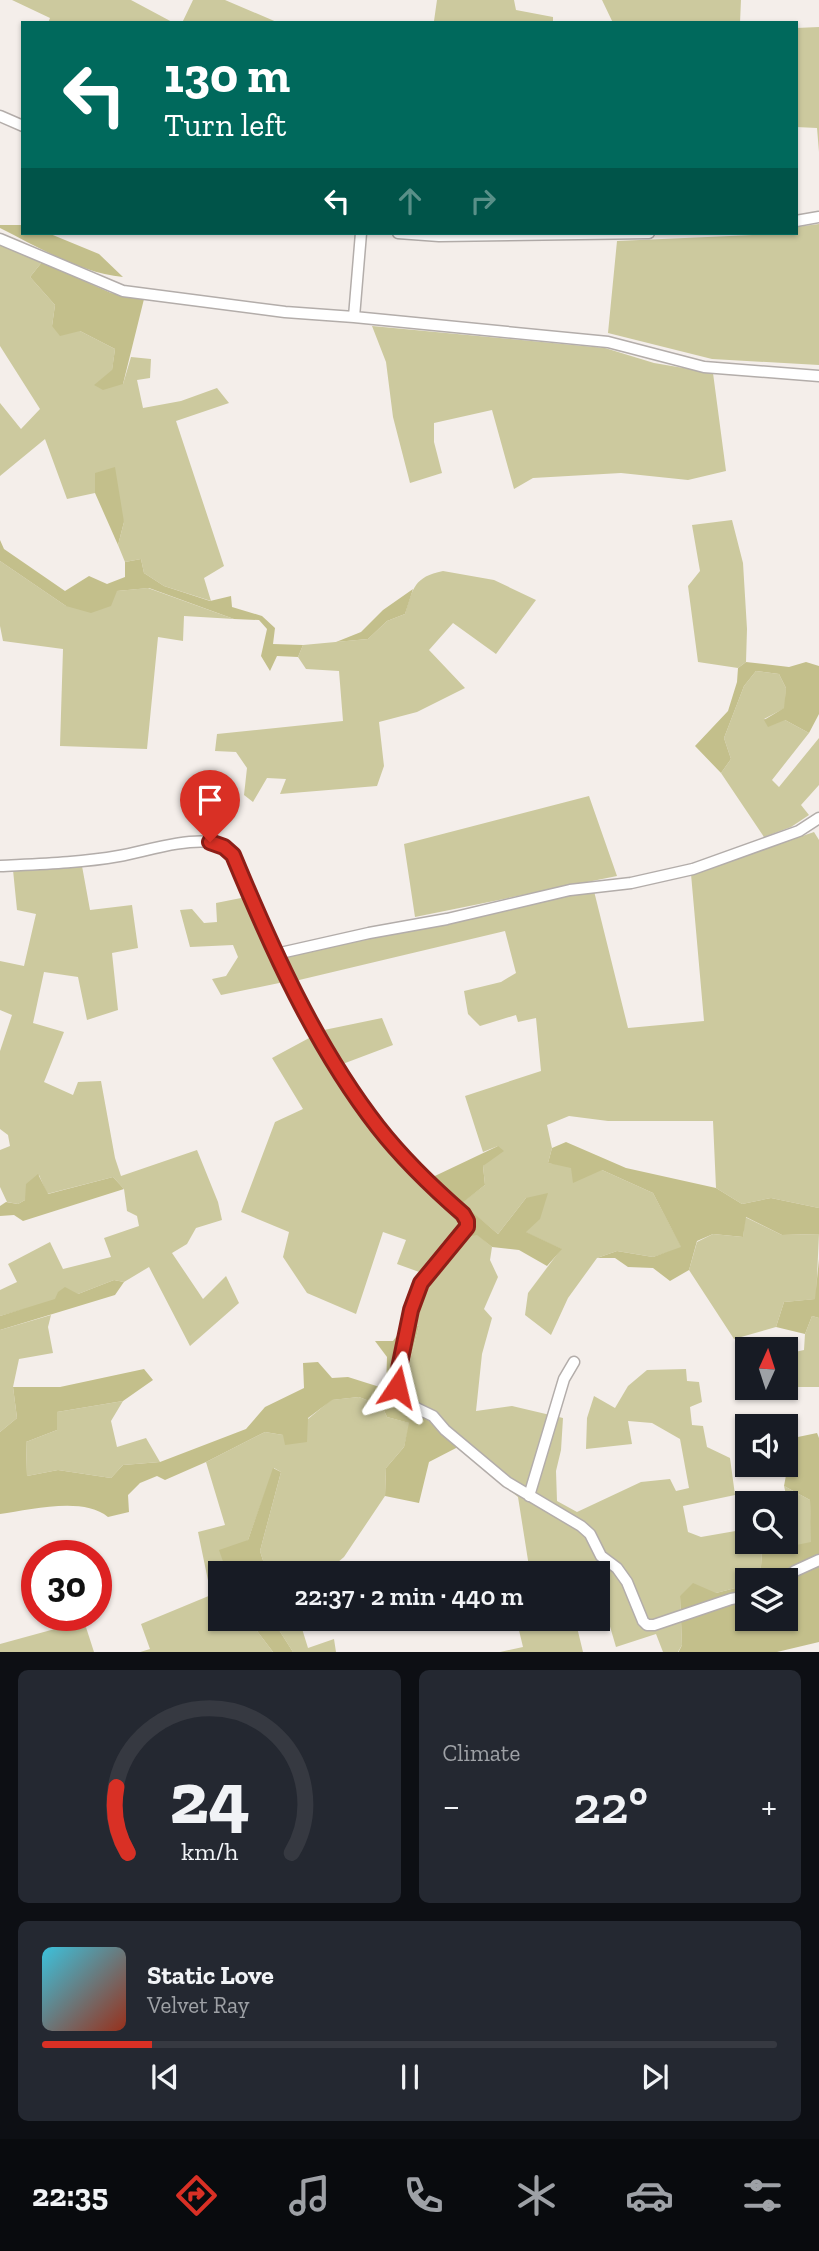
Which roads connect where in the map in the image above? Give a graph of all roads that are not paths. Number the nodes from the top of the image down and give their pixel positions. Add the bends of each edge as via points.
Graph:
1 (0, 116) edge
2 (21, 125) edge
3 (819, 217) edge
4 (798, 221) edge
5 (361, 235) edge
6 (434, 235) edge
7 (518, 235) edge
8 (0, 239) edge
9 (354, 317) junction
10 (819, 376) edge
11 (819, 818) edge
12 (0, 866) edge
13 (276, 954) junction
14 (574, 1362) dead end
15 (529, 1496) junction
16 (819, 1560) edge
17 (798, 1570) edge
18 (735, 1598) edge

1 - 2 street
3 - 4 street
5 - 9 street
6 - 7 street
8 - 9 street via 124,291
9 - 10 street via 608,342 705,367
11 - 13 street via 789,835 692,869 570,890
12 - 13 street via 55,865 210,842 233,855
13 - 15 street via 319,1035 378,1127 467,1221 415,1296 398,1373 400,1397 433,1416 491,1469
14 - 15 street via 564,1379
15 - 18 street via 590,1534 601,1556 622,1575 647,1625
16 - 17 street

